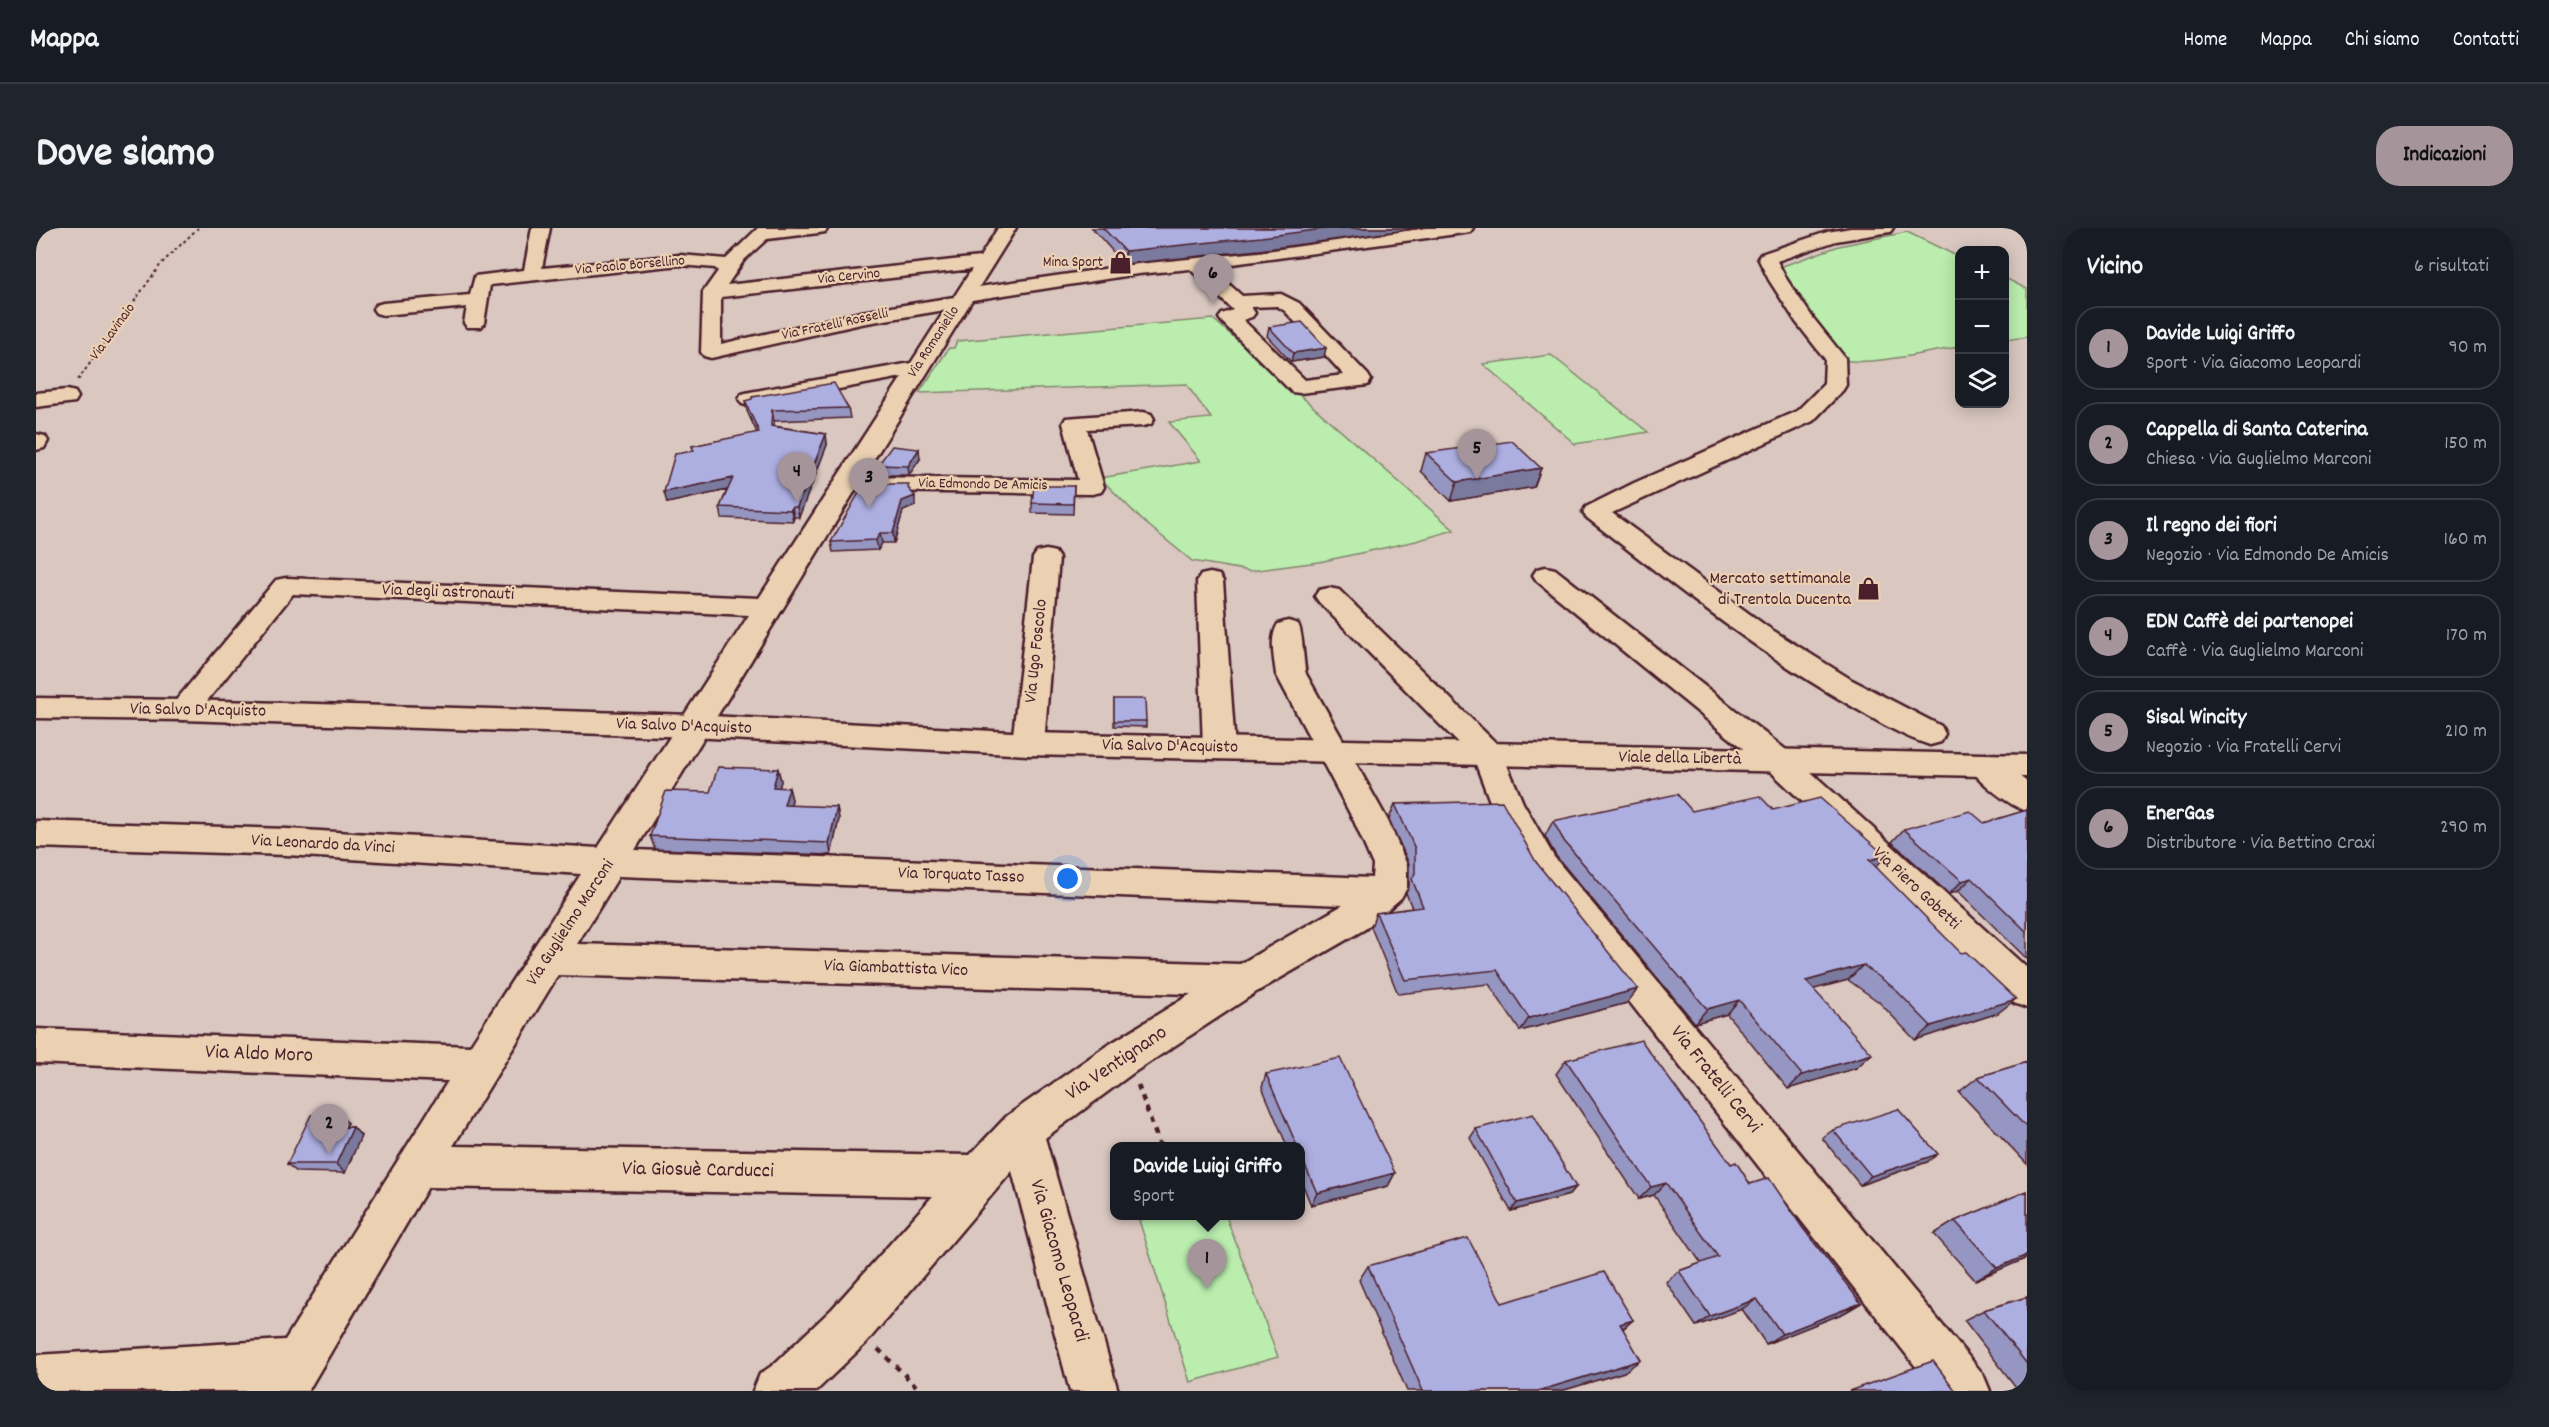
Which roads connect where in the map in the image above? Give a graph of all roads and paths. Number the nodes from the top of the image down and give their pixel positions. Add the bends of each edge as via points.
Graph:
1 (198, 228) edge
2 (541, 228) edge
3 (819, 228) edge
4 (1007, 228) edge
5 (1464, 228) edge
6 (1876, 229) edge
7 (765, 231) edge
8 (986, 262) junction
9 (1194, 263) junction
10 (726, 269) junction
11 (532, 275) junction
12 (712, 292) junction
13 (962, 299) junction
14 (479, 300) junction
15 (1237, 302) junction
16 (382, 309) dead end
17 (1305, 322) junction
18 (474, 323) dead end
19 (1284, 326) edge
20 (1263, 329) dead end
21 (1242, 332) junction
22 (917, 368) junction
23 (67, 397) joint
24 (750, 399) edge
25 (36, 400) edge
26 (1143, 419) dead end
27 (863, 457) joint
28 (847, 484) junction
29 (1046, 558) dead end
30 (1546, 575) dead end
31 (1210, 581) dead end
32 (1329, 596) dead end
33 (771, 607) junction
34 (1288, 630) dead end
35 (36, 708) edge
36 (183, 710) junction
37 (693, 726) junction
38 (1028, 744) junction
39 (1219, 748) junction
40 (1332, 751) junction
41 (1488, 754) junction
42 (1779, 761) junction
43 (1972, 765) junction
44 (2027, 766) edge
45 (2027, 799) edge
46 (36, 834) edge
47 (610, 862) junction
48 (1385, 892) junction
49 (547, 959) junction
50 (1245, 980) junction
51 (2027, 992) edge
52 (36, 1047) edge
53 (482, 1064) junction
54 (1136, 1080) dead end
55 (1022, 1130) junction
56 (1159, 1142) edge
57 (417, 1166) junction
58 (979, 1176) junction
59 (883, 1353) dead end
60 (290, 1377) edge
61 (36, 1379) edge
62 (916, 1386) dead end
63 (777, 1391) edge
64 (1095, 1391) edge
65 (1966, 1391) edge

1 - 23 path, Via Lavinaio via 161,264
2 - 11 street
3 - 7 street
4 - 8 street, Via Romaniello
5 - 9 street, Via Fratelli Rosselli via 1305,255
6 - 43 street via 1833,237 1767,258 1806,322 1835,358 1835,385 1804,416 1595,512 1768,642 1887,715 1930,734
7 - 10 street
8 - 12 street, Via Cervino
8 - 13 street, Via Romaniello
9 - 13 street, Via Fratelli Rosselli
9 - 15 street
10 - 11 street, Via Paolo Borsellino via 720,263 680,260
10 - 12 street
11 - 14 street, Via Paolo Borsellino via 482,280
12 - 13 street, Via Fratelli Rosselli via 711,352
13 - 22 street, Via Romaniello
14 - 16 street
14 - 18 street, Via Paolo Borsellino
15 - 17 street via 1281,300
15 - 21 street via 1245,313 1229,318
17 - 19 street
17 - 21 street via 1360,380 1300,387
20 - 21 street
22 - 24 street
22 - 27 street, Via Romaniello
23 - 25 street
26 - 28 street, Via Edmondo De Amicis via 1074,423 1092,487
27 - 28 street, Via Guglielmo Marconi
28 - 33 street, Via Guglielmo Marconi
29 - 38 street, Via Ugo Foscolo
30 - 42 street, Via Piero Gobetti
31 - 39 street
32 - 41 street
33 - 36 street, Via degli astronauti via 286,586
33 - 37 street, Via Guglielmo Marconi
34 - 40 street via 1291,674
35 - 36 street, Via Salvo D'Acquisto
36 - 37 street, Via Salvo D'Acquisto
37 - 38 street, Via Salvo D'Acquisto
37 - 47 street, Via Guglielmo Marconi
38 - 39 street, Via Salvo D'Acquisto
39 - 40 street, Via Salvo D'Acquisto
40 - 41 street, Viale della Libertà
40 - 48 street via 1371,821 1390,865 1389,888
41 - 42 street, Viale della Libertà
41 - 65 street, Via Fratelli Cervi via 1507,804 1542,866
42 - 43 street, Viale della Libertà
42 - 51 street, Via Piero Gobetti
43 - 44 street, Viale della Libertà
43 - 45 street
46 - 47 street, Via Leonardo da Vinci via 287,842
47 - 48 street, Via Torquato Tasso
47 - 49 street, Via Guglielmo Marconi
48 - 50 street, Via Ventignano via 1352,919
49 - 50 street, Via Giambattista Vico
49 - 53 street, Via Guglielmo Marconi
50 - 55 street, Via Ventignano via 1119,1060
52 - 53 street, Via Aldo Moro
53 - 57 street, Via Guglielmo Marconi
54 - 56 path
55 - 58 street, Via Ventignano
55 - 64 street, Via Giacomo Leopardi
57 - 58 street, Via Giosuè Carducci
57 - 60 street, Via Guglielmo Marconi
58 - 63 street, Via Ventignano via 849,1326
59 - 62 path
60 - 61 street

